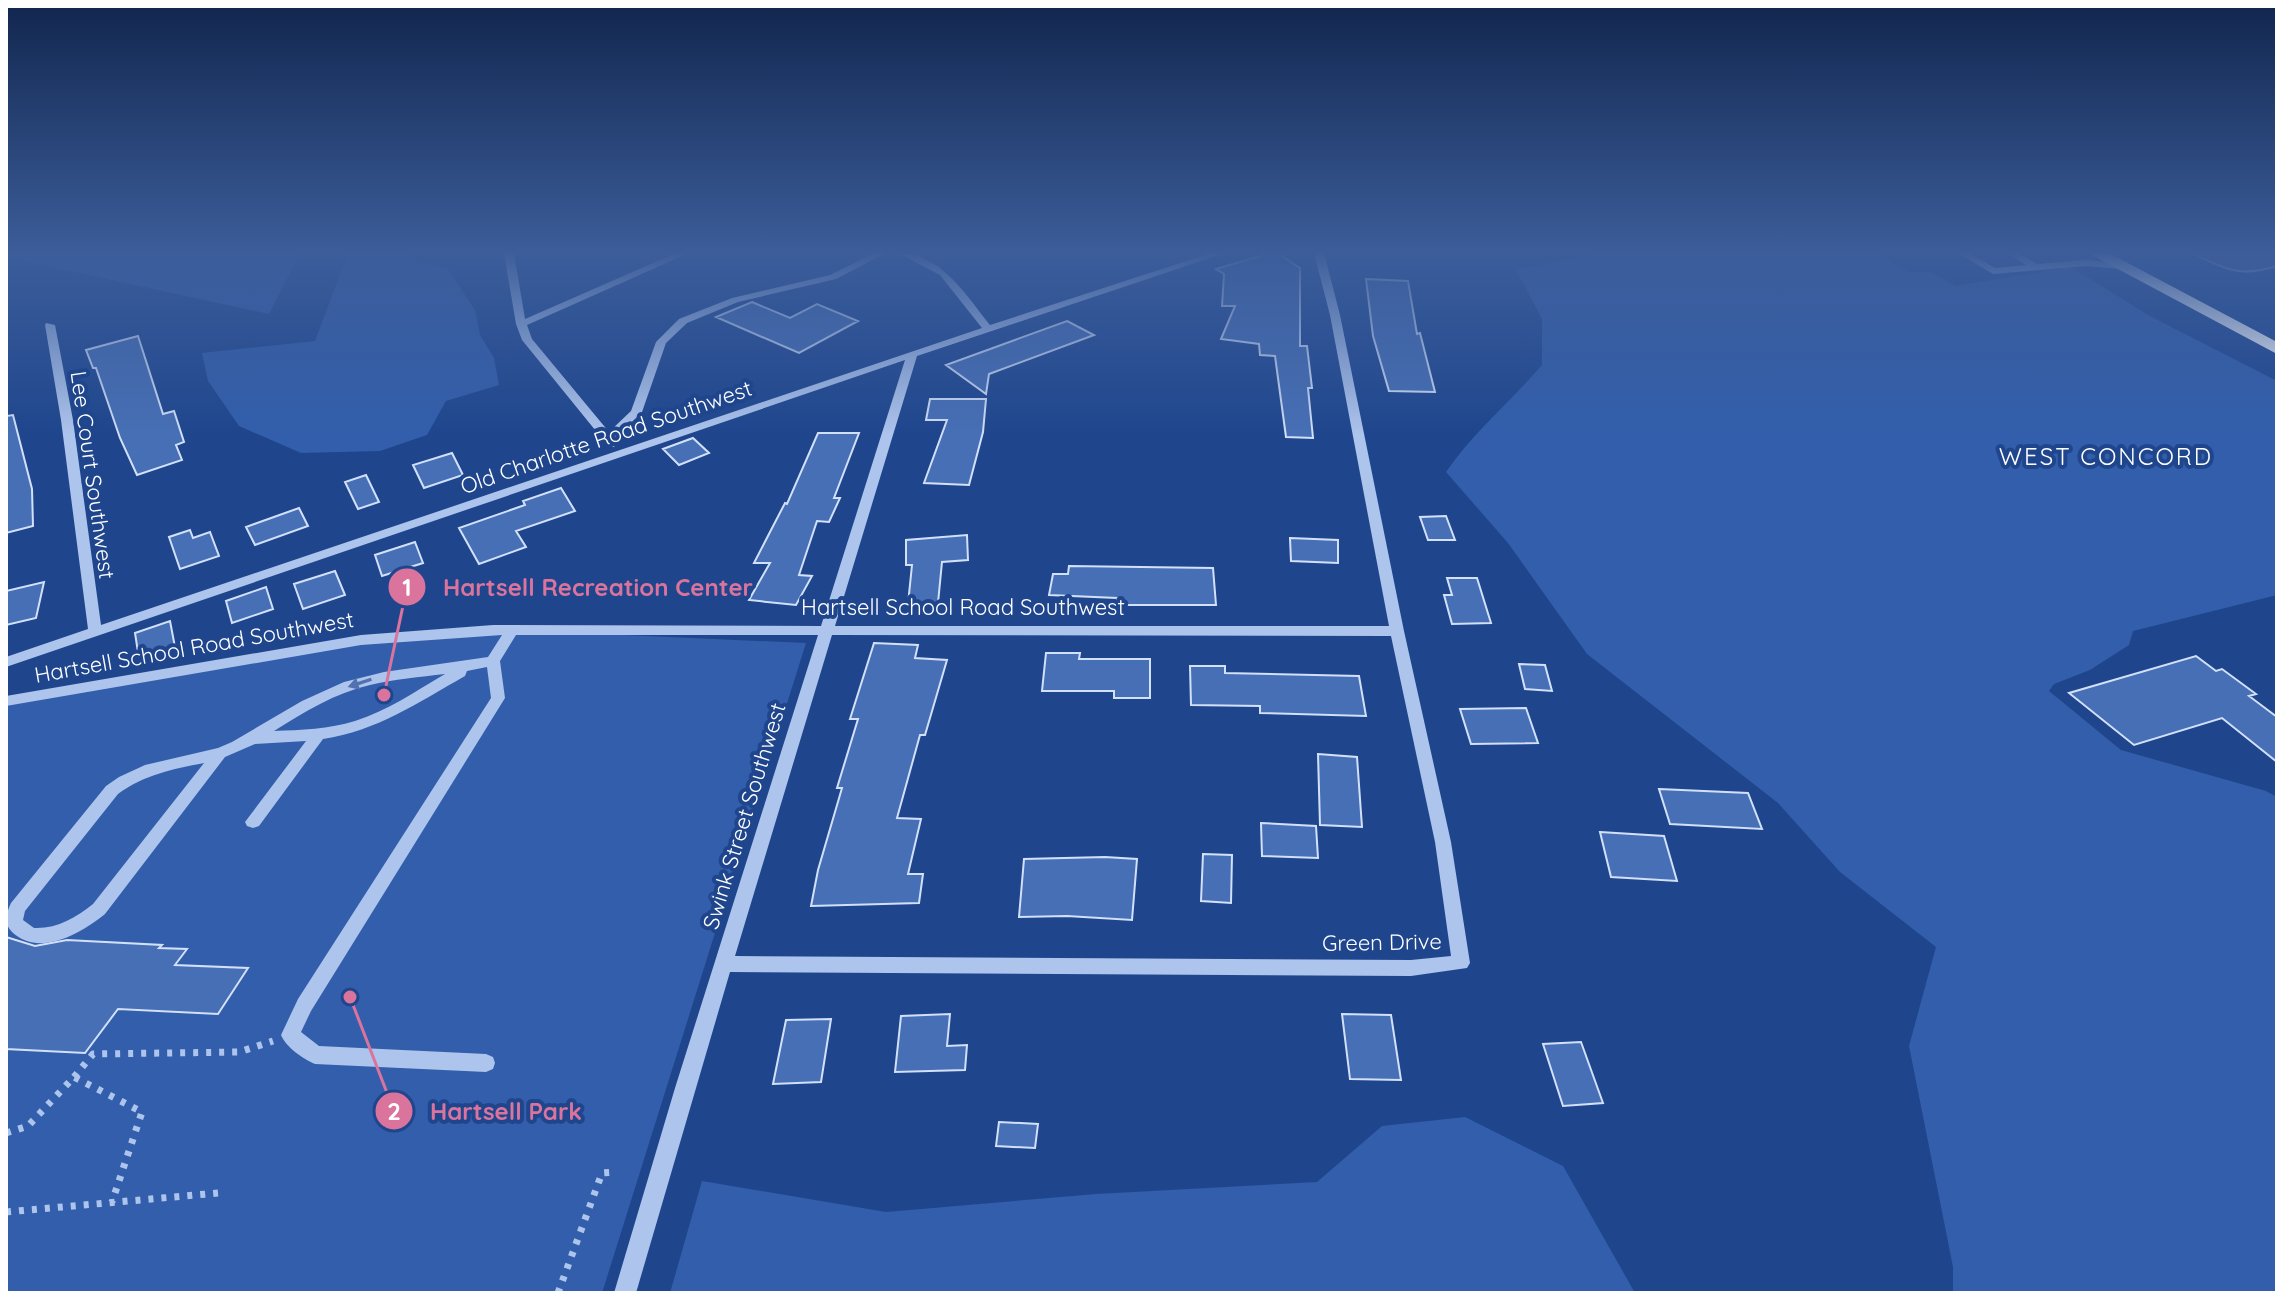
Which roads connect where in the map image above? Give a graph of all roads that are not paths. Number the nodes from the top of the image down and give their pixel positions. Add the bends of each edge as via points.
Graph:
1 (519, 314) edge
2 (545, 314) edge
3 (700, 314) edge
4 (976, 314) edge
5 (1035, 314) edge
6 (1335, 314) edge
7 (2211, 314) edge
8 (521, 324) junction
9 (50, 325) dead end
10 (988, 329) junction
11 (2277, 349) edge
12 (912, 355) junction
13 (608, 439) junction
14 (621, 453) junction
15 (828, 628) junction
16 (512, 630) junction
17 (95, 631) junction
18 (1397, 631) junction
19 (493, 661) junction
20 (6, 662) edge
21 (465, 669) junction
22 (6, 701) edge
23 (318, 735) junction
24 (255, 738) junction
25 (220, 753) junction
26 (253, 822) dead end
27 (724, 964) junction
28 (486, 1063) dead end
29 (625, 1293) edge

1 - 8 street
2 - 8 street
3 - 13 street via 661,342 636,412
4 - 10 street
5 - 10 street, Old Charlotte Road Southwest
6 - 18 street, Green Drive
7 - 11 highway
8 - 13 street via 527,340
9 - 17 street, Lee Court Southwest
10 - 12 street, Old Charlotte Road Southwest
12 - 14 street, Old Charlotte Road Southwest
12 - 15 street, Swink Street Southwest
13 - 14 street
14 - 17 street, Old Charlotte Road Southwest
15 - 16 street, Hartsell School Road Southwest
15 - 18 street, Hartsell School Road Southwest
15 - 27 street, Swink Street Southwest
16 - 19 street
16 - 22 street, Hartsell School Road Southwest via 361,640
17 - 20 street, Old Charlotte Road Southwest
18 - 27 street, Green Drive via 1443,842 1461,963 1411,968
19 - 21 street
19 - 28 street via 498,698 290,1035 315,1055
21 - 23 street via 371,720
21 -> 24 street via 374,678 294,712
23 - 24 street
23 - 26 street
24 - 25 street
25 - 25 street via 83,923 52,935 18,929 17,908 112,790 150,767
27 - 29 street, Swink Street Southwest

